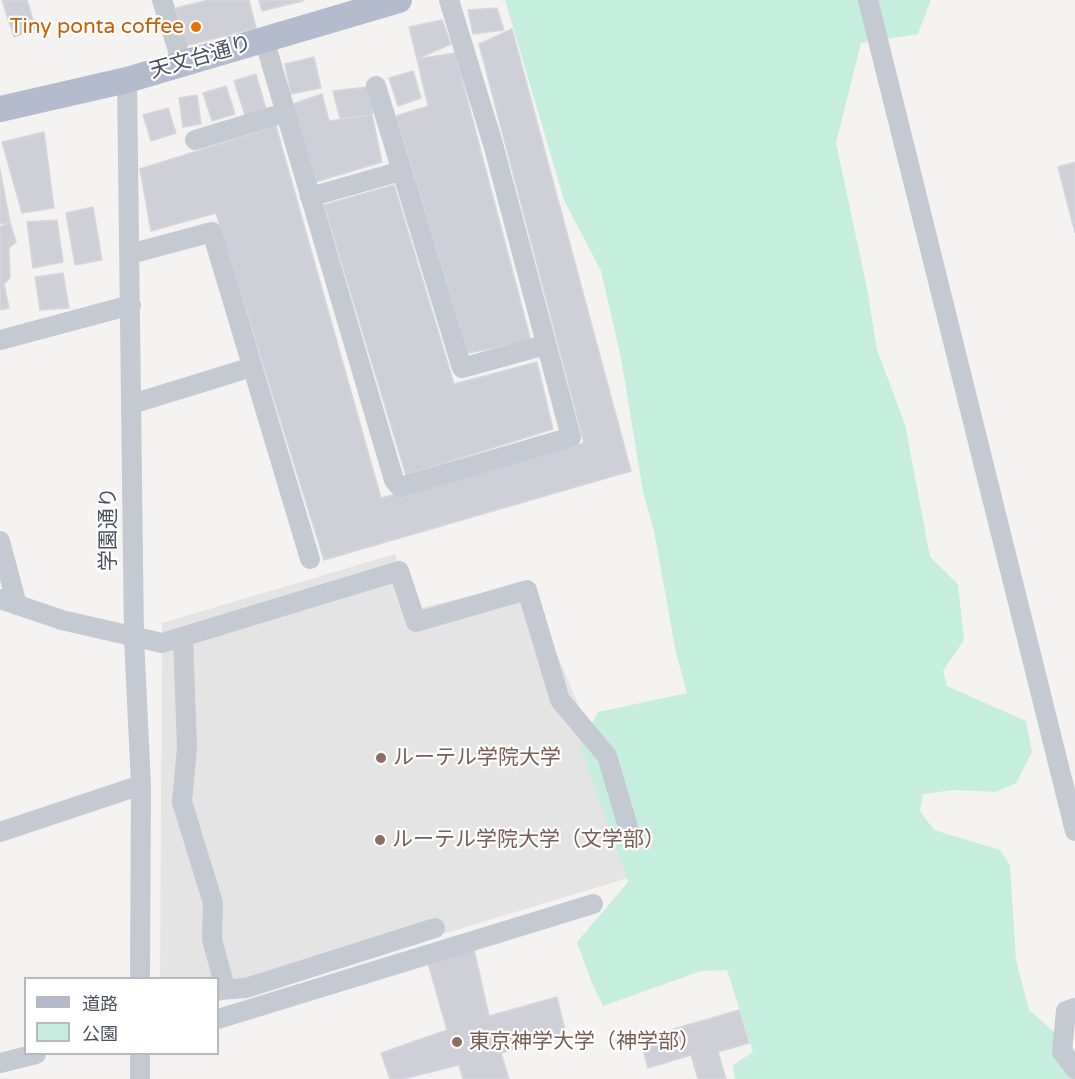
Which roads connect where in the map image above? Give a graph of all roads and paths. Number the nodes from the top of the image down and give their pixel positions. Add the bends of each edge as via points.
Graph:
1 (162, 0) edge
2 (399, 0) edge
3 (449, 0) edge
4 (868, 0) edge
5 (346, 8) edge
6 (264, 39) junction
7 (182, 63) junction
8 (127, 80) junction
9 (376, 86) dead end
10 (0, 109) edge
11 (284, 112) junction
12 (195, 140) dead end
13 (401, 171) junction
14 (310, 197) junction
15 (130, 254) junction
16 (130, 305) junction
17 (0, 340) edge
18 (545, 345) junction
19 (252, 367) junction
20 (132, 404) junction
21 (0, 541) edge
22 (310, 559) dead end
23 (8, 602) edge
24 (183, 637) junction
25 (134, 639) junction
26 (141, 785) junction
27 (628, 827) dead end
28 (1075, 831) edge
29 (0, 832) edge
30 (593, 904) dead end
31 (435, 928) dead end
32 (140, 977) edge
33 (219, 977) edge
34 (221, 989) edge
35 (1075, 1008) edge
36 (219, 1019) edge
37 (29, 1055) edge
38 (140, 1055) edge
39 (0, 1063) edge
40 (1075, 1068) edge
41 (140, 1079) edge

1 - 7 street
2 - 5 main road, 天文台通り
3 - 18 street via 493,144
4 - 28 street
5 - 6 main road, 天文台通り
6 - 7 main road, 天文台通り
6 - 11 street
7 - 8 main road, 天文台通り
8 - 10 main road, 天文台通り
8 - 15 street, 学園通り
9 - 13 street
11 - 12 street
11 - 14 street
13 - 14 street
13 - 18 street via 462,368
14 - 18 street via 394,480 400,487 571,437
15 - 16 street, 学園通り
15 - 19 street via 212,232
16 - 17 street
16 - 20 street, 学園通り
19 - 20 street
19 - 22 street
20 - 25 street, 学園通り
21 - 23 street
23 - 25 street
24 - 25 street via 162,644
24 - 27 street via 399,571 416,622 527,590 560,700 607,756
24 - 33 street via 187,748 182,802 213,903 212,939
25 - 26 street, 学園通り
26 - 29 street
26 - 32 street, 学園通り
30 - 36 street
31 - 34 street via 246,988
35 - 40 street via 1066,1011 1062,1052
37 - 39 street
38 - 41 street

